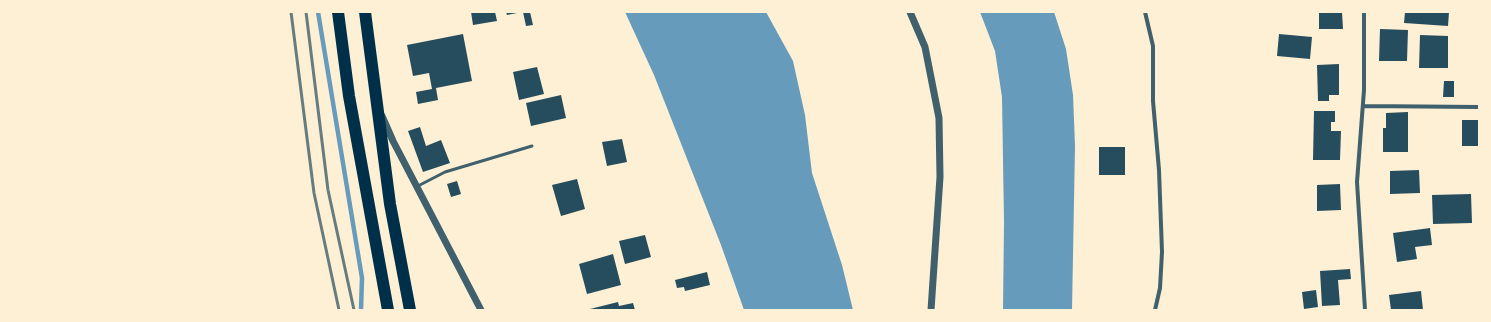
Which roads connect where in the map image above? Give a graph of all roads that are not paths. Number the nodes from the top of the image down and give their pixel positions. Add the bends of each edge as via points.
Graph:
1 (338, 12) edge
2 (365, 12) edge
3 (910, 12) edge
4 (1145, 12) edge
5 (1364, 12) edge
6 (376, 103) junction
7 (1364, 106) junction
8 (1479, 107) edge
9 (532, 146) dead end
10 (416, 187) junction
11 (388, 310) edge
12 (410, 310) edge
13 (481, 310) edge
14 (931, 310) edge
15 (1155, 310) edge
16 (1365, 310) edge

1 - 11 highway via 349,96
2 - 6 highway
3 - 14 street via 925,47 939,118 940,177
4 - 15 street via 1153,46 1153,101 1162,252 1160,288
5 - 7 street
6 - 10 street
6 - 12 highway via 390,204
7 - 8 street
7 - 16 street via 1356,182
9 - 10 lane via 445,172
10 - 13 street

